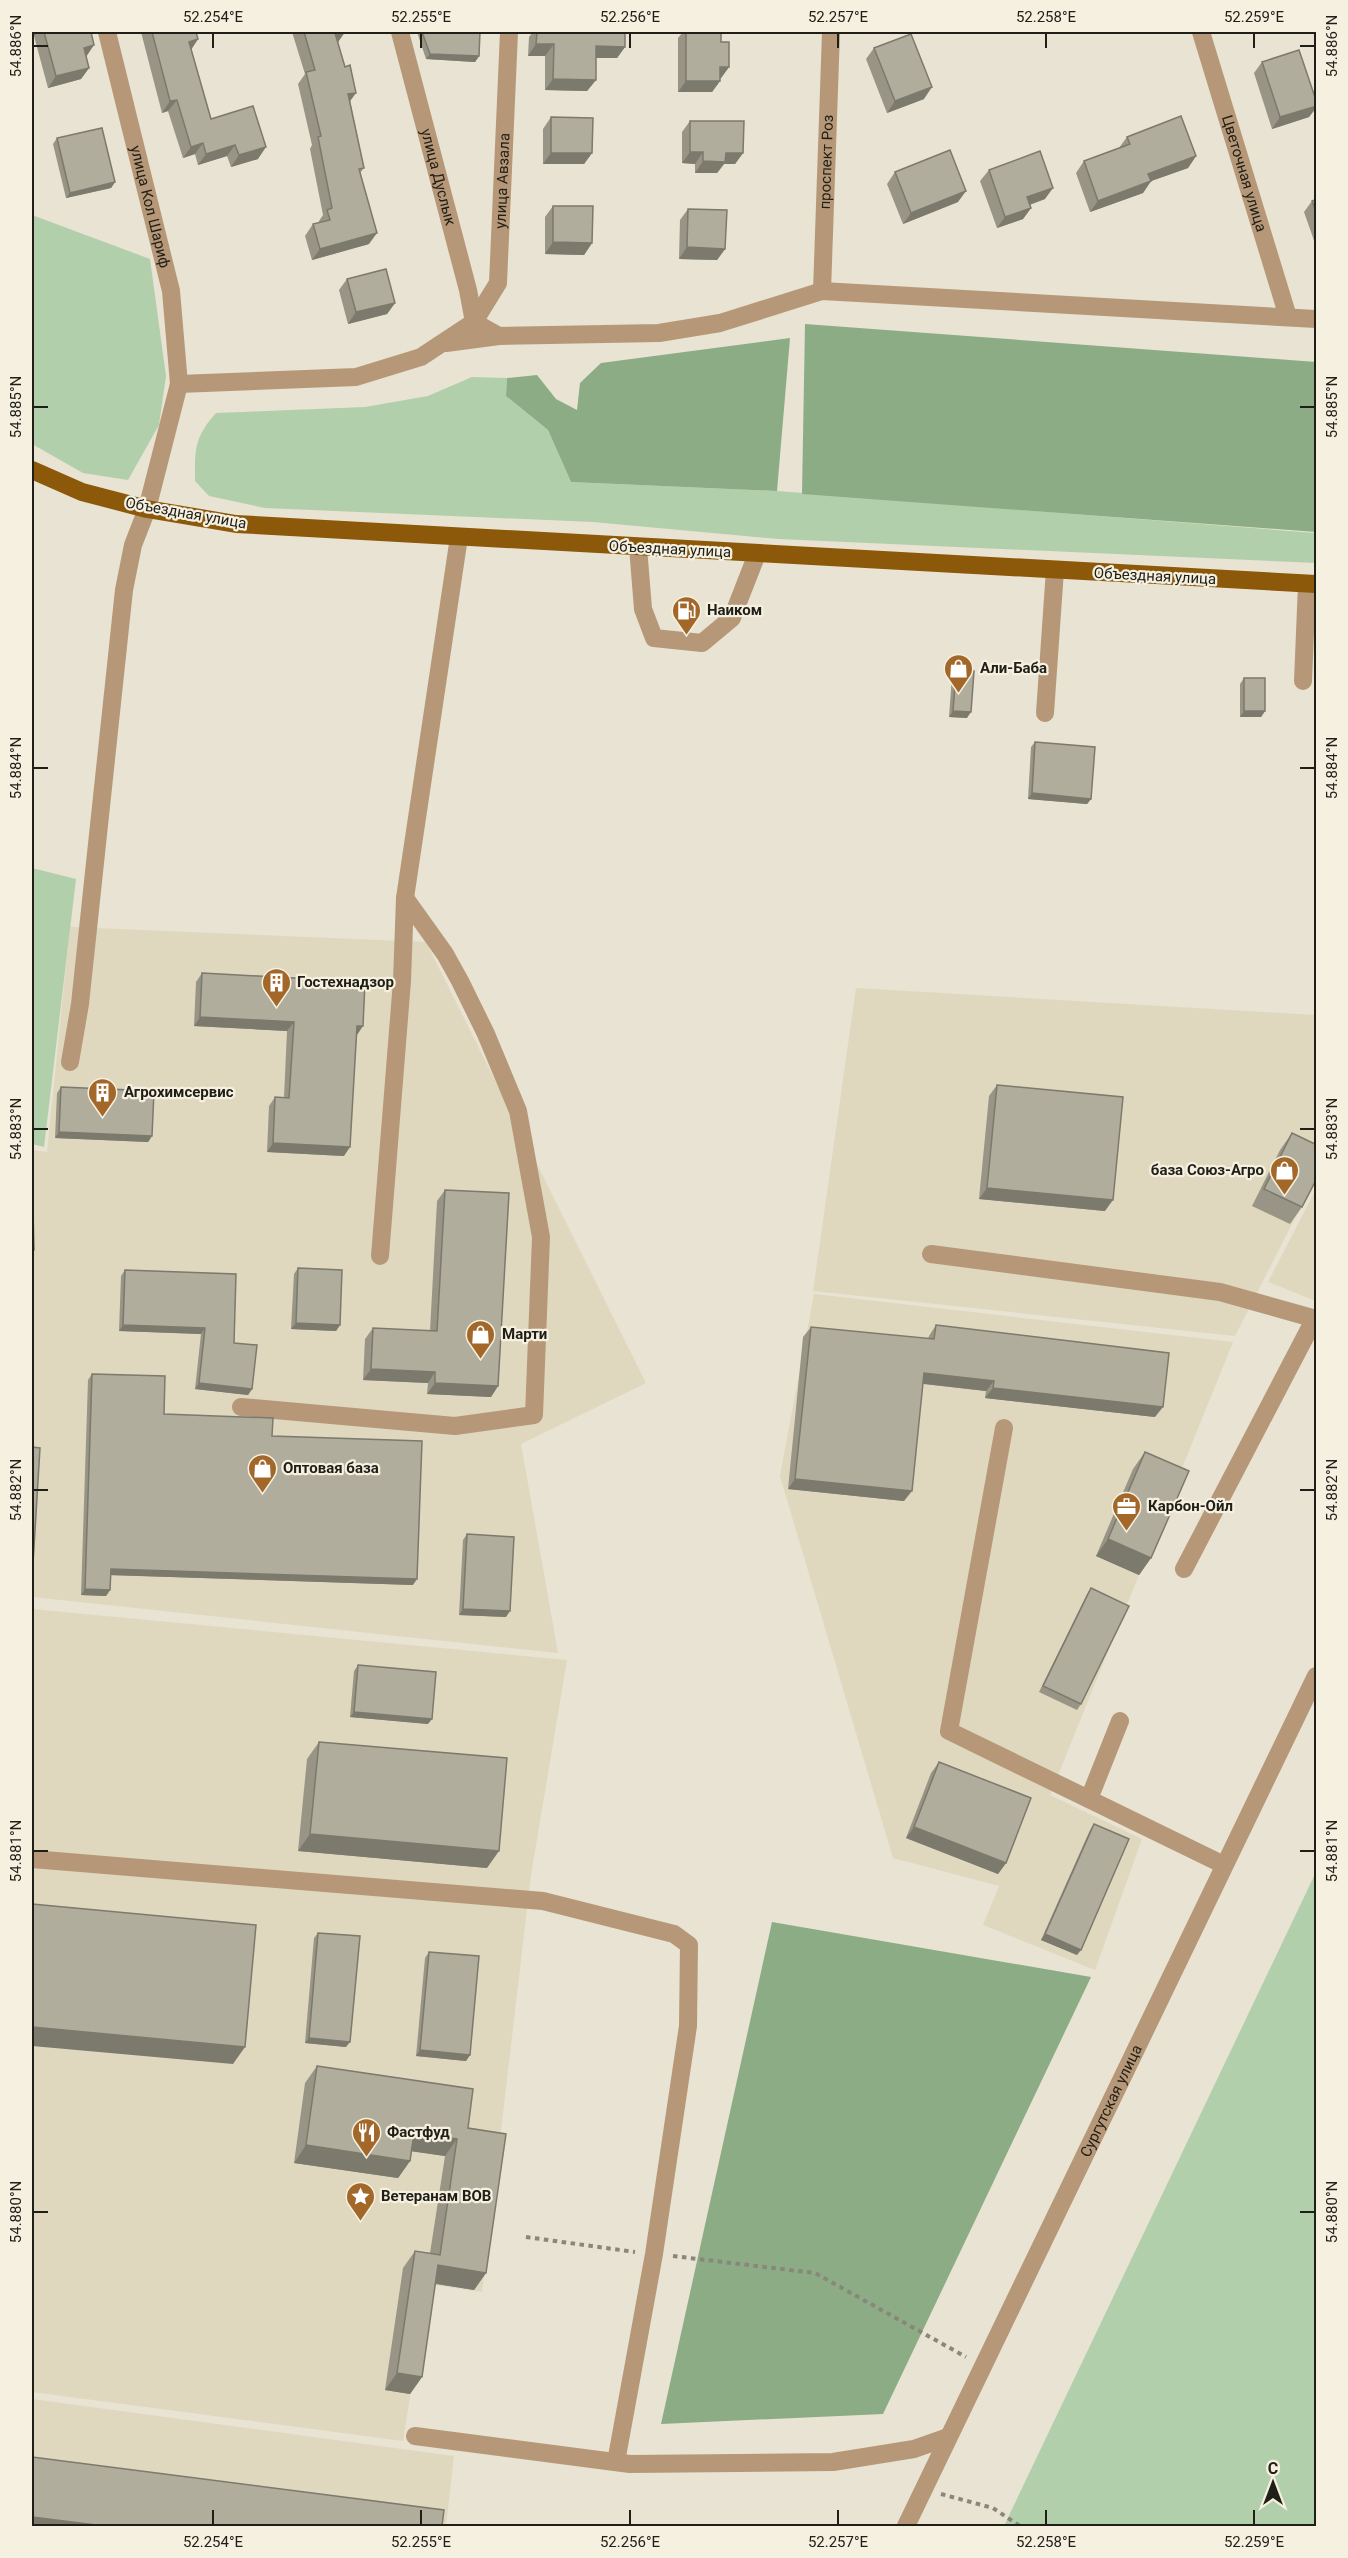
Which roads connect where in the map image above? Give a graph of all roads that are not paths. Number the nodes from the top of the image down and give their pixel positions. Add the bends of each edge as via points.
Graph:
1 (107, 32) edge
2 (400, 32) edge
3 (509, 32) edge
4 (831, 32) edge
5 (1201, 32) edge
6 (822, 291) junction
7 (1288, 317) junction
8 (1317, 319) edge
9 (474, 322) junction
10 (500, 336) junction
11 (442, 344) junction
12 (179, 384) junction
13 (32, 470) edge
14 (147, 509) junction
15 (459, 537) junction
16 (638, 547) junction
17 (757, 554) junction
18 (1055, 570) junction
19 (1312, 584) edge
20 (1303, 681) dead end
21 (1045, 713) dead end
22 (405, 898) junction
23 (70, 1062) dead end
24 (931, 1254) dead end
25 (380, 1256) dead end
26 (1316, 1318) edge
27 (240, 1407) dead end
28 (1004, 1428) dead end
29 (1184, 1569) dead end
30 (1317, 1676) edge
31 (1120, 1721) dead end
32 (1089, 1799) junction
33 (32, 1859) edge
34 (1224, 1865) junction
35 (415, 2436) dead end
36 (948, 2437) junction
37 (616, 2462) junction
38 (906, 2526) edge

1 - 12 street, улица Кол Шариф via 171,291
2 - 9 street, улица Дуслык
3 - 9 street, улица Авзала via 498,283
4 - 6 street, проспект Роз
5 - 7 street, Цветочная улица
6 - 7 street
6 - 10 street via 720,323 659,333
7 - 8 street
9 - 10 street
9 - 11 street
10 - 11 street
11 - 12 street via 421,357 356,377
12 - 14 street, улица Кол Шариф
13 - 14 main road, Объездная улица via 82,492
14 - 15 main road, Объездная улица via 236,524
14 - 23 street, улица Кол Шариф via 133,544 124,590 80,1004
15 - 16 main road, Объездная улица
15 - 22 street
16 - 17 main road, Объездная улица
16 - 17 street via 643,609 654,638 702,643 732,618
17 - 18 main road, Объездная улица
18 - 19 main road, Объездная улица
18 - 21 street
19 - 20 street
22 - 25 street
22 - 27 street via 460,981 518,1111 542,1237 534,1415 455,1426
24 - 26 street via 1220,1292
26 - 29 street
28 - 32 street via 949,1731
30 - 34 street, Сургутская улица
31 - 32 street
32 - 34 street
33 - 37 street via 543,1900 674,1934 689,1945 688,2026 654,2254
34 - 36 street, Сургутская улица
35 - 37 street
36 - 37 street via 914,2449 833,2462
36 - 38 street, Сургутская улица

